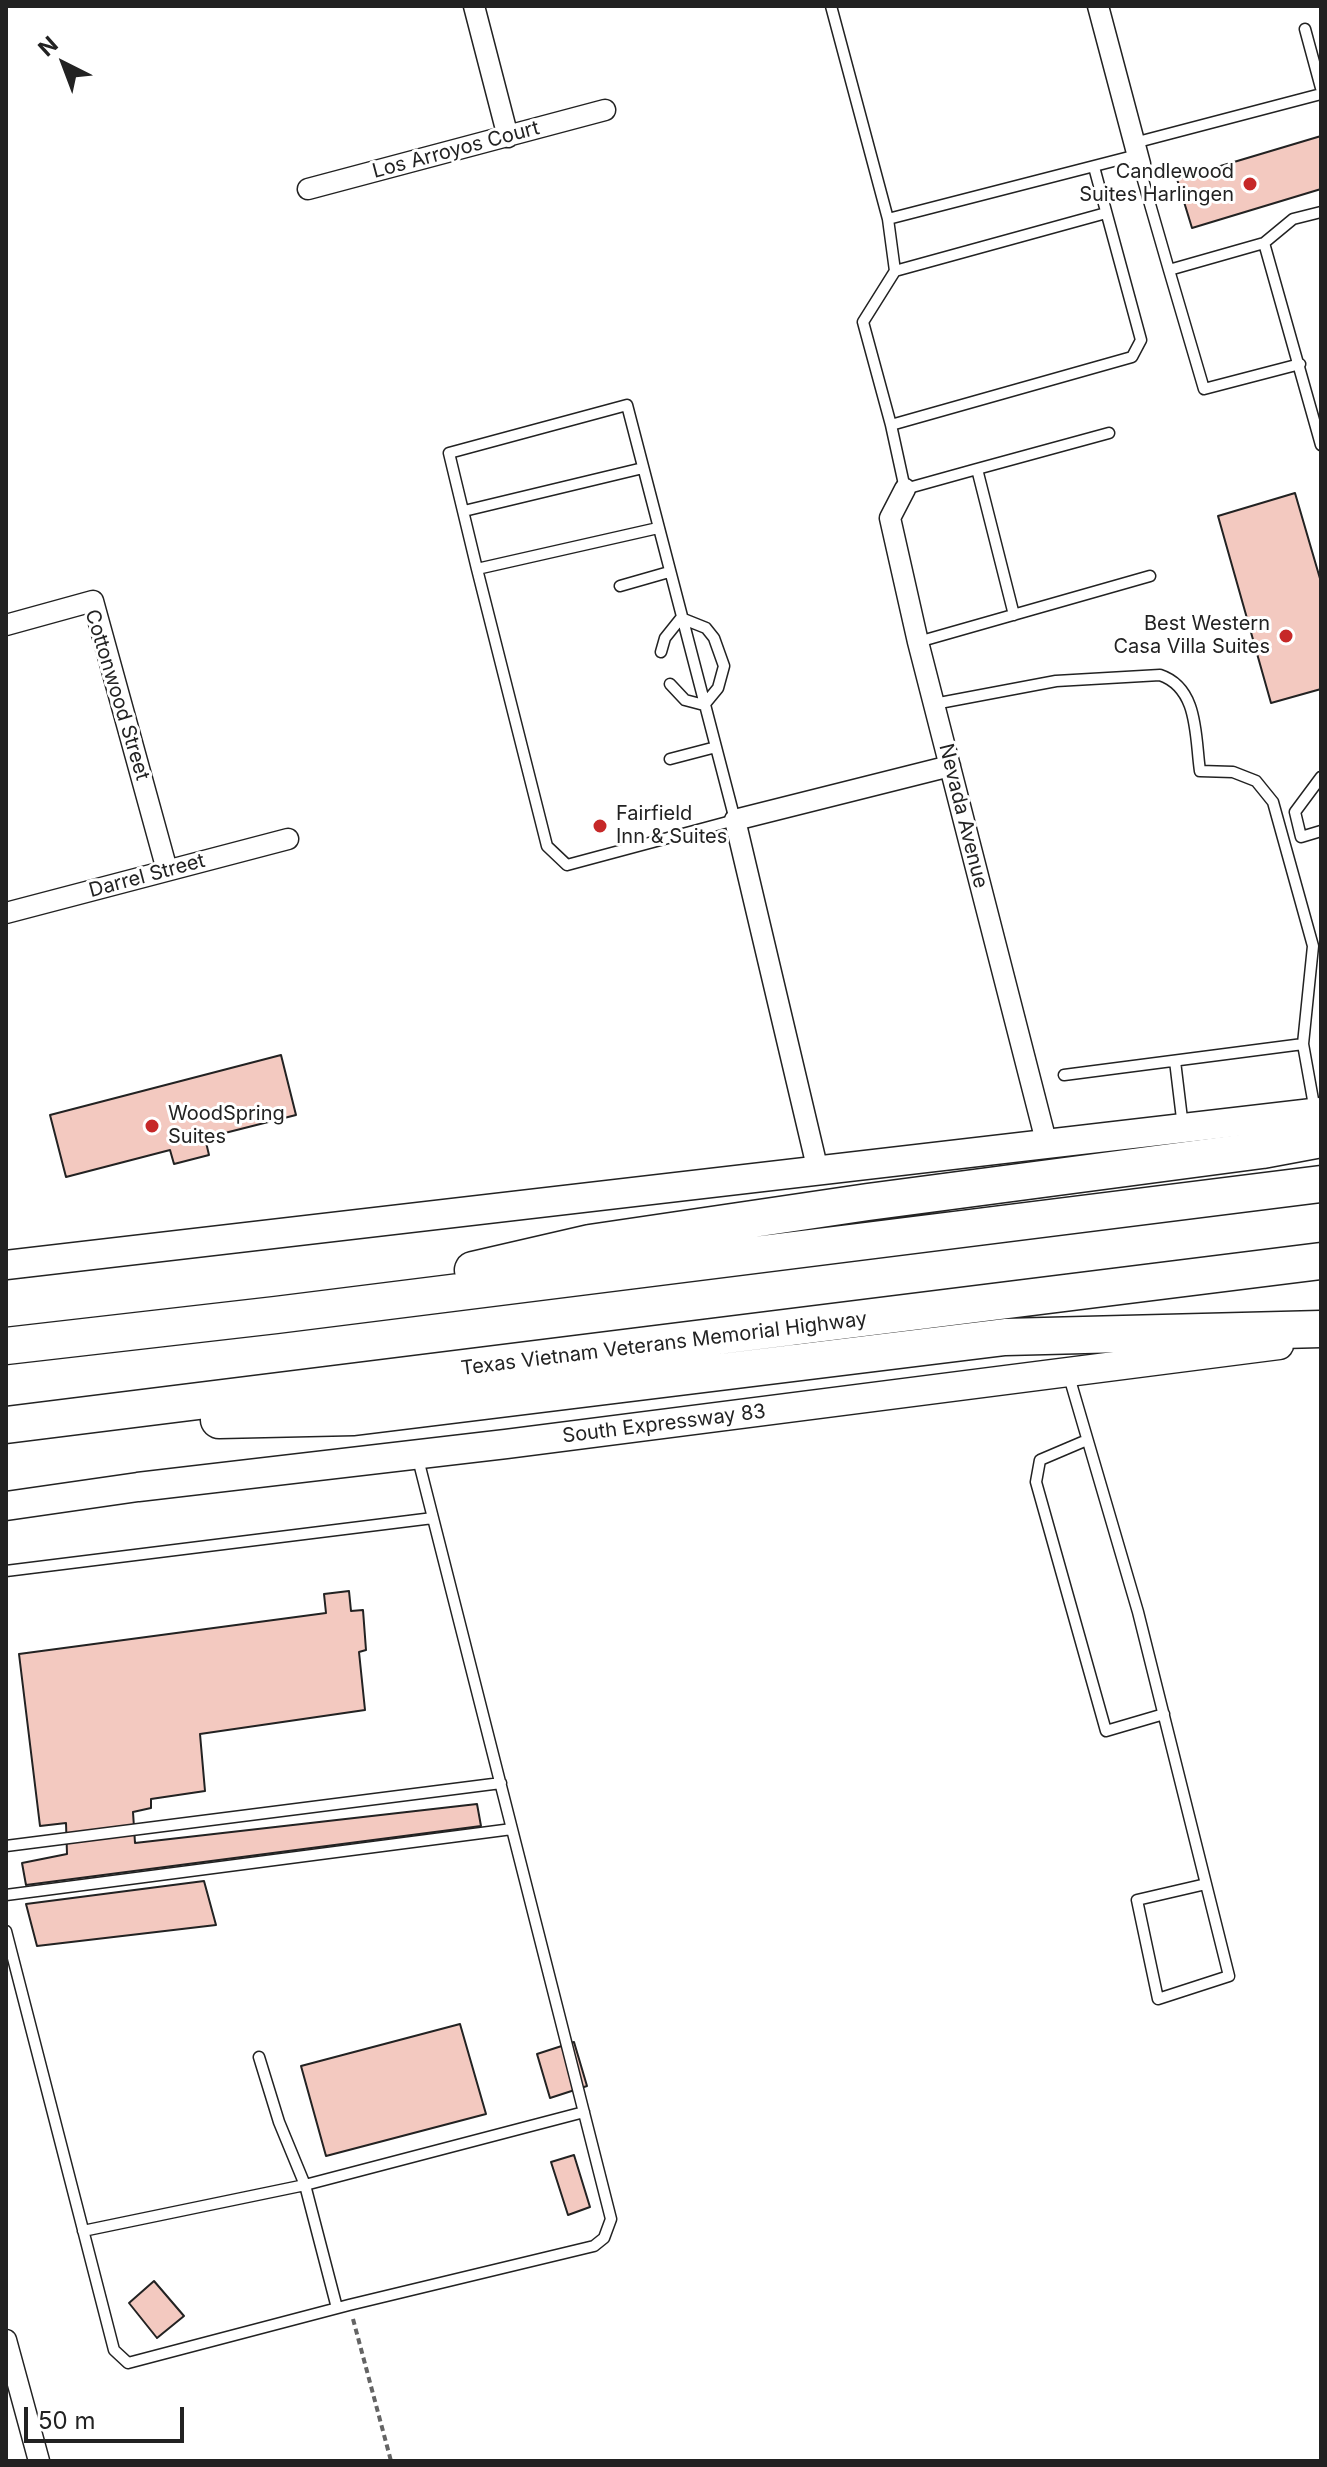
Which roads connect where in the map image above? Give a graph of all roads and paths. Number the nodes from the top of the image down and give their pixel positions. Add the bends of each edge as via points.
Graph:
1 (474, 6) edge
2 (831, 6) edge
3 (1098, 6) edge
4 (1305, 29) dead end
5 (1321, 91) edge
6 (605, 110) dead end
7 (508, 137) junction
8 (1139, 160) junction
9 (1094, 167) junction
10 (308, 189) dead end
11 (1321, 212) edge
12 (1106, 213) junction
13 (888, 219) junction
14 (1264, 243) junction
15 (1169, 270) junction
16 (895, 271) junction
17 (1300, 364) junction
18 (891, 425) junction
19 (1109, 433) dead end
20 (1321, 445) edge
21 (643, 468) junction
22 (977, 469) junction
23 (905, 489) junction
24 (464, 511) junction
25 (658, 528) junction
26 (477, 569) junction
27 (669, 572) junction
28 (1150, 576) dead end
29 (620, 586) dead end
30 (1014, 615) junction
31 (681, 618) junction
32 (6, 625) edge
33 (918, 642) junction
34 (661, 652) dead end
35 (670, 684) dead end
36 (934, 704) junction
37 (704, 705) junction
38 (716, 747) junction
39 (670, 759) dead end
40 (950, 766) junction
41 (1321, 777) edge
42 (735, 820) junction
43 (1321, 831) edge
44 (288, 839) dead end
45 (167, 870) junction
46 (6, 913) edge
47 (1303, 1044) junction
48 (1175, 1061) junction
49 (1064, 1075) dead end
50 (1319, 1121) edge
51 (1184, 1128) junction
52 (1047, 1145) junction
53 (818, 1171) junction
54 (1321, 1184) edge
55 (1321, 1261) edge
56 (6, 1265) edge
57 (276, 1315) junction
58 (1321, 1329) edge
59 (1321, 1339) edge
60 (6, 1346) edge
61 (1067, 1371) junction
62 (18, 1424) edge
63 (1087, 1440) junction
64 (417, 1455) junction
65 (6, 1506) edge
66 (433, 1518) junction
67 (6, 1571) edge
68 (1164, 1714) junction
69 (501, 1783) junction
70 (512, 1829) junction
71 (6, 1846) edge
72 (1206, 1884) junction
73 (6, 1895) edge
74 (6, 1931) edge
75 (259, 2057) dead end
76 (584, 2112) junction
77 (305, 2185) junction
78 (83, 2231) junction
79 (349, 2305) junction
80 (337, 2308) junction
81 (6, 2340) edge
82 (39, 2461) edge
83 (391, 2461) edge

1 - 7 street
2 - 13 lane
3 - 8 street
4 - 5 lane
5 - 8 lane
6 - 7 street, Los Arroyos Court
7 - 10 street, Los Arroyos Court
8 - 9 lane
8 - 15 lane
9 - 12 lane
9 - 13 lane
11 - 14 lane via 1293,219
12 - 16 lane
12 - 18 lane via 1141,340 1132,357
13 - 16 lane
14 - 15 lane
14 - 17 lane
15 - 17 lane via 1204,389
16 - 18 lane via 863,322
17 - 20 lane
18 - 23 lane
19 - 22 lane
21 - 24 lane
21 - 24 lane via 627,405 449,453
21 - 25 lane
22 - 23 lane
22 - 30 lane
23 - 33 street, Nevada Avenue via 890,518
24 - 26 lane
25 - 26 lane
25 - 27 lane
26 - 42 lane via 547,846 567,865
27 - 29 lane
27 - 31 lane
28 - 30 lane
30 - 33 lane
31 - 34 lane
31 - 37 lane
31 - 37 lane via 706,628 724,666 718,688
32 - 45 street, Cottonwood Street via 93,601
33 - 36 street, Nevada Avenue
35 - 37 lane via 685,700
36 - 40 street, Nevada Avenue
36 - 47 lane via 1056,681 1160,675 1178,686 1191,702 1200,771 1233,772 1256,781 1273,802 1313,946
37 - 38 lane
38 - 39 lane
38 - 42 lane
40 - 42 street
40 - 52 street, Nevada Avenue
41 - 43 lane via 1295,812 1301,837
42 - 53 street
44 - 45 street, Darrel Street
45 - 46 street, Darrel Street
47 - 48 lane
47 - 50 lane
48 - 49 lane
48 - 51 lane
50 - 51 main road
50 - 57 highway via 1262,1150 590,1243
51 - 52 main road
52 - 53 main road
53 - 56 main road
54 - 57 highway
55 - 62 highway, Texas Vietnam Veterans Memorial Highway
57 - 60 highway
58 - 62 highway via 1005,1337 354,1417
59 - 61 main road, South Expressway 83
61 - 63 lane
61 - 64 main road, South Expressway 83
63 - 68 lane
63 - 68 lane via 1040,1460 1036,1482 1106,1731
64 - 65 main road, South Expressway 83
64 - 66 lane
66 - 67 lane
66 - 69 lane
68 - 72 lane
69 - 70 lane
69 - 71 lane
70 - 73 lane
70 - 76 lane
72 - 72 lane via 1229,1976 1158,1999 1137,1900
74 - 78 lane
75 - 77 lane
76 - 77 lane
76 - 79 lane via 611,2219 604,2238 594,2246
77 - 78 lane
77 - 80 lane
78 - 80 lane via 114,2350 128,2363
79 - 80 lane
79 - 83 path
81 - 82 street

